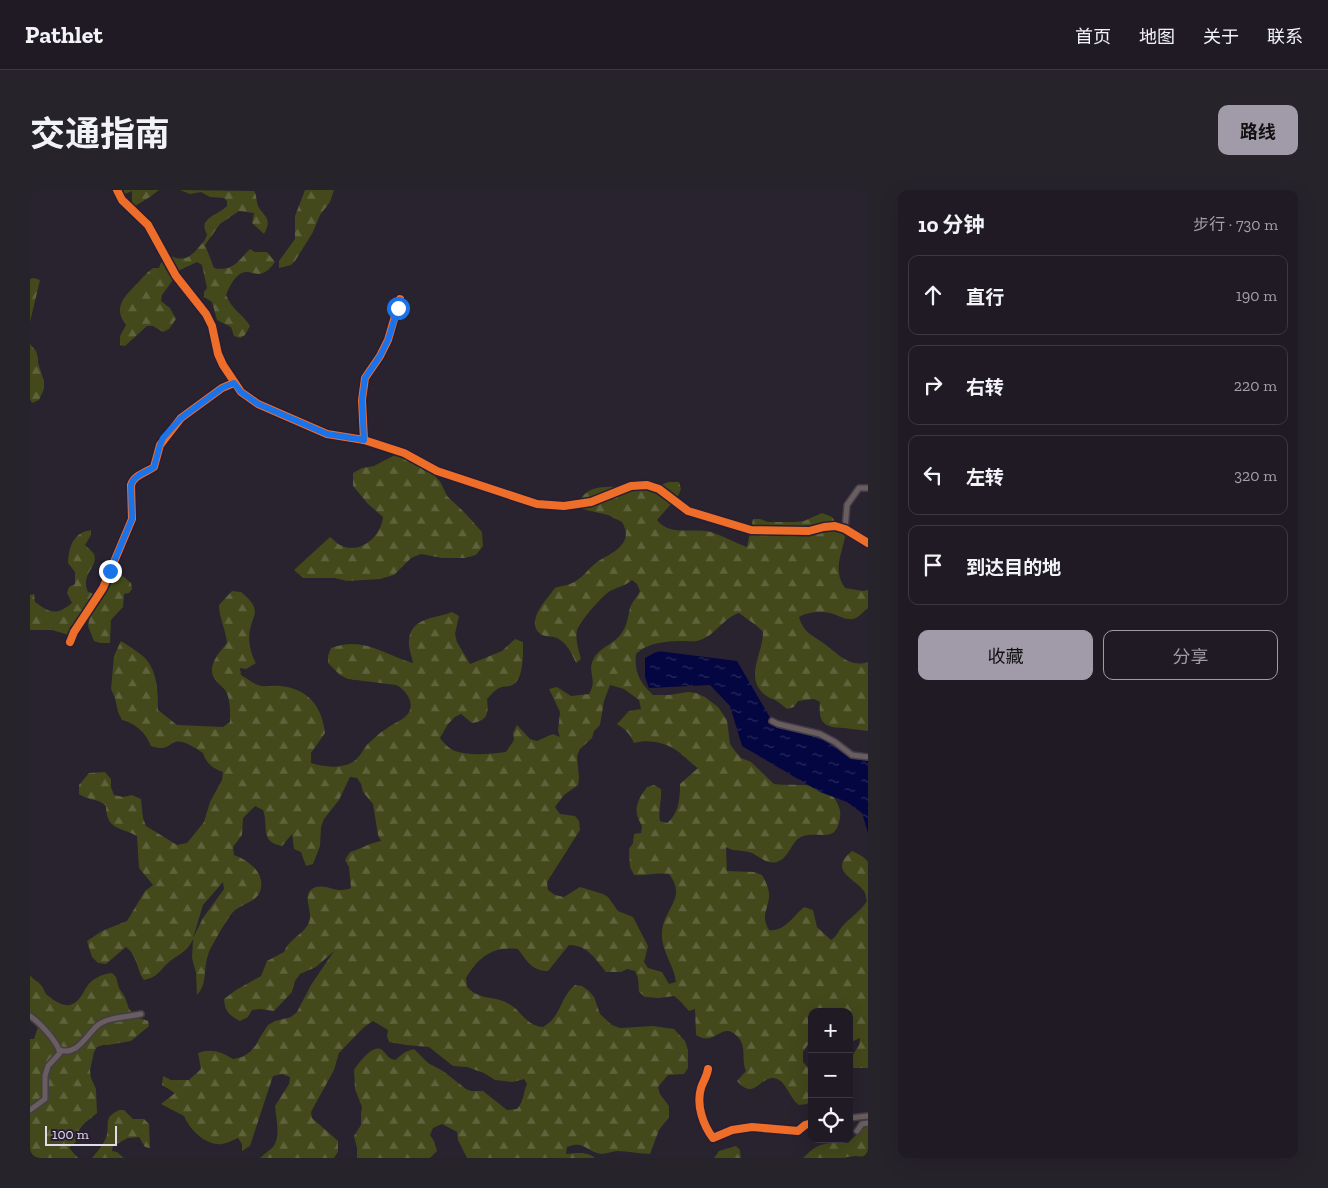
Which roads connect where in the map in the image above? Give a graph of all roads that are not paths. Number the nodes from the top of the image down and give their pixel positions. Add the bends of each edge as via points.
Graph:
1 (117, 190) edge
2 (400, 299) dead end
3 (234, 383) junction
4 (364, 440) junction
5 (868, 488) edge
6 (845, 529) junction
7 (868, 544) edge
8 (70, 642) dead end
9 (772, 720) dead end
10 (868, 757) edge
11 (141, 1014) dead end
12 (30, 1016) edge
13 (60, 1050) junction
14 (708, 1069) dead end
15 (30, 1110) edge
16 (868, 1116) edge
17 (853, 1118) edge
18 (868, 1123) edge
19 (808, 1124) edge
20 (857, 1131) dead end

1 - 3 street via 122,200 148,225 176,276 206,314 218,354
2 - 4 street via 388,340 365,378 362,400
3 - 4 street via 258,404 327,434
3 - 8 street via 181,418 163,438 154,467 132,481 132,519 103,588
4 - 6 street via 404,453 437,471 537,504 564,506 591,502 631,486 647,485 659,489 688,511 750,530 808,532 835,526
5 - 6 street via 859,488 847,505
6 - 7 street
9 - 10 street via 820,734 852,755
11 - 13 street via 98,1025 74,1049
12 - 13 street
13 - 15 street via 48,1066 45,1099
14 - 19 street via 701,1089 700,1106 704,1125 712,1138 752,1127 798,1131
16 - 17 street
18 - 20 street via 862,1124

